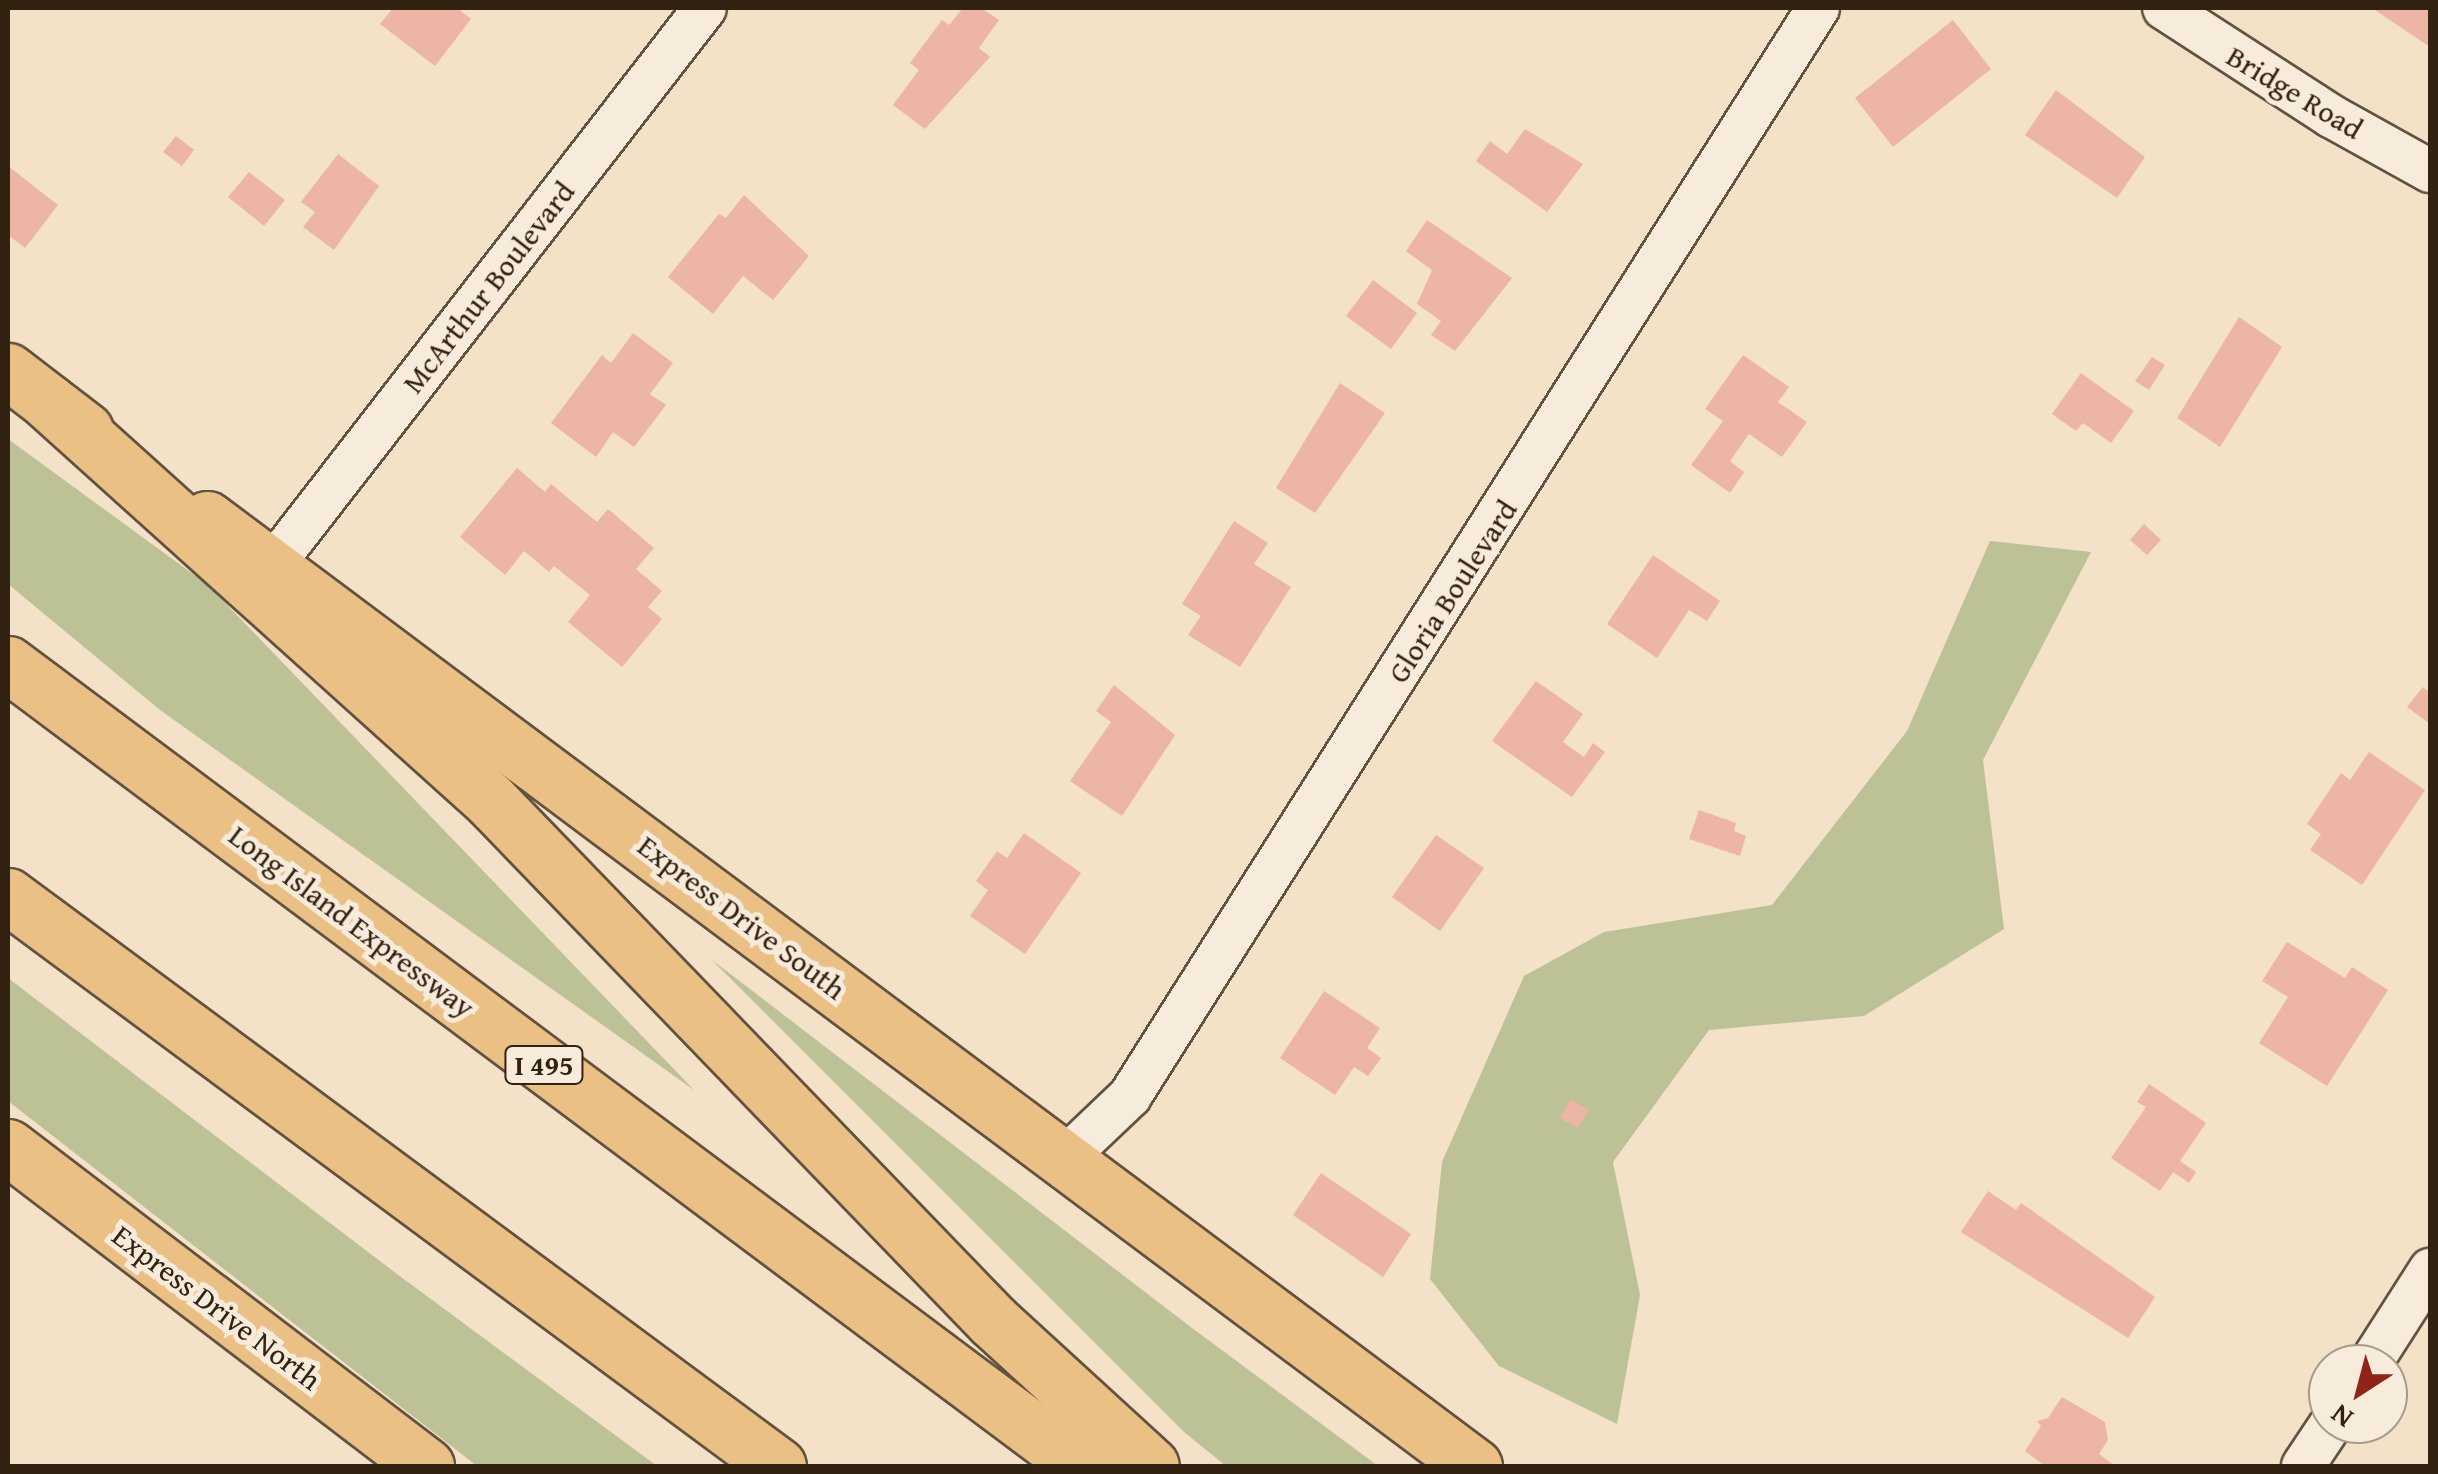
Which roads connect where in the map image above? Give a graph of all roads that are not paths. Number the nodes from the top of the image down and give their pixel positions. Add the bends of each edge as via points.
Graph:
1 (705, 8) edge
2 (1818, 8) edge
3 (2188, 15) edge
4 (2430, 170) edge
5 (28, 387) edge
6 (272, 566) junction
7 (8, 664) edge
8 (8, 896) edge
9 (8, 1147) edge
10 (1065, 1158) junction
11 (2430, 1270) edge
12 (2383, 1344) edge
13 (2317, 1444) edge
14 (426, 1466) edge
15 (778, 1466) edge
16 (1081, 1466) edge
17 (1151, 1466) edge
18 (1474, 1466) edge
19 (2303, 1466) edge

1 - 6 street, McArthur Boulevard
2 - 10 street, Gloria Boulevard via 1130,1096
3 - 4 street, Bridge Road
5 - 6 main road, Express Drive South
5 - 17 main road via 490,800 993,1321
6 - 10 main road, Express Drive South
7 - 16 main road, Long Island Expressway / I 495
8 - 15 main road
9 - 14 main road, Express Drive North
10 - 18 main road, Express Drive South
11 - 12 street
13 - 19 street

